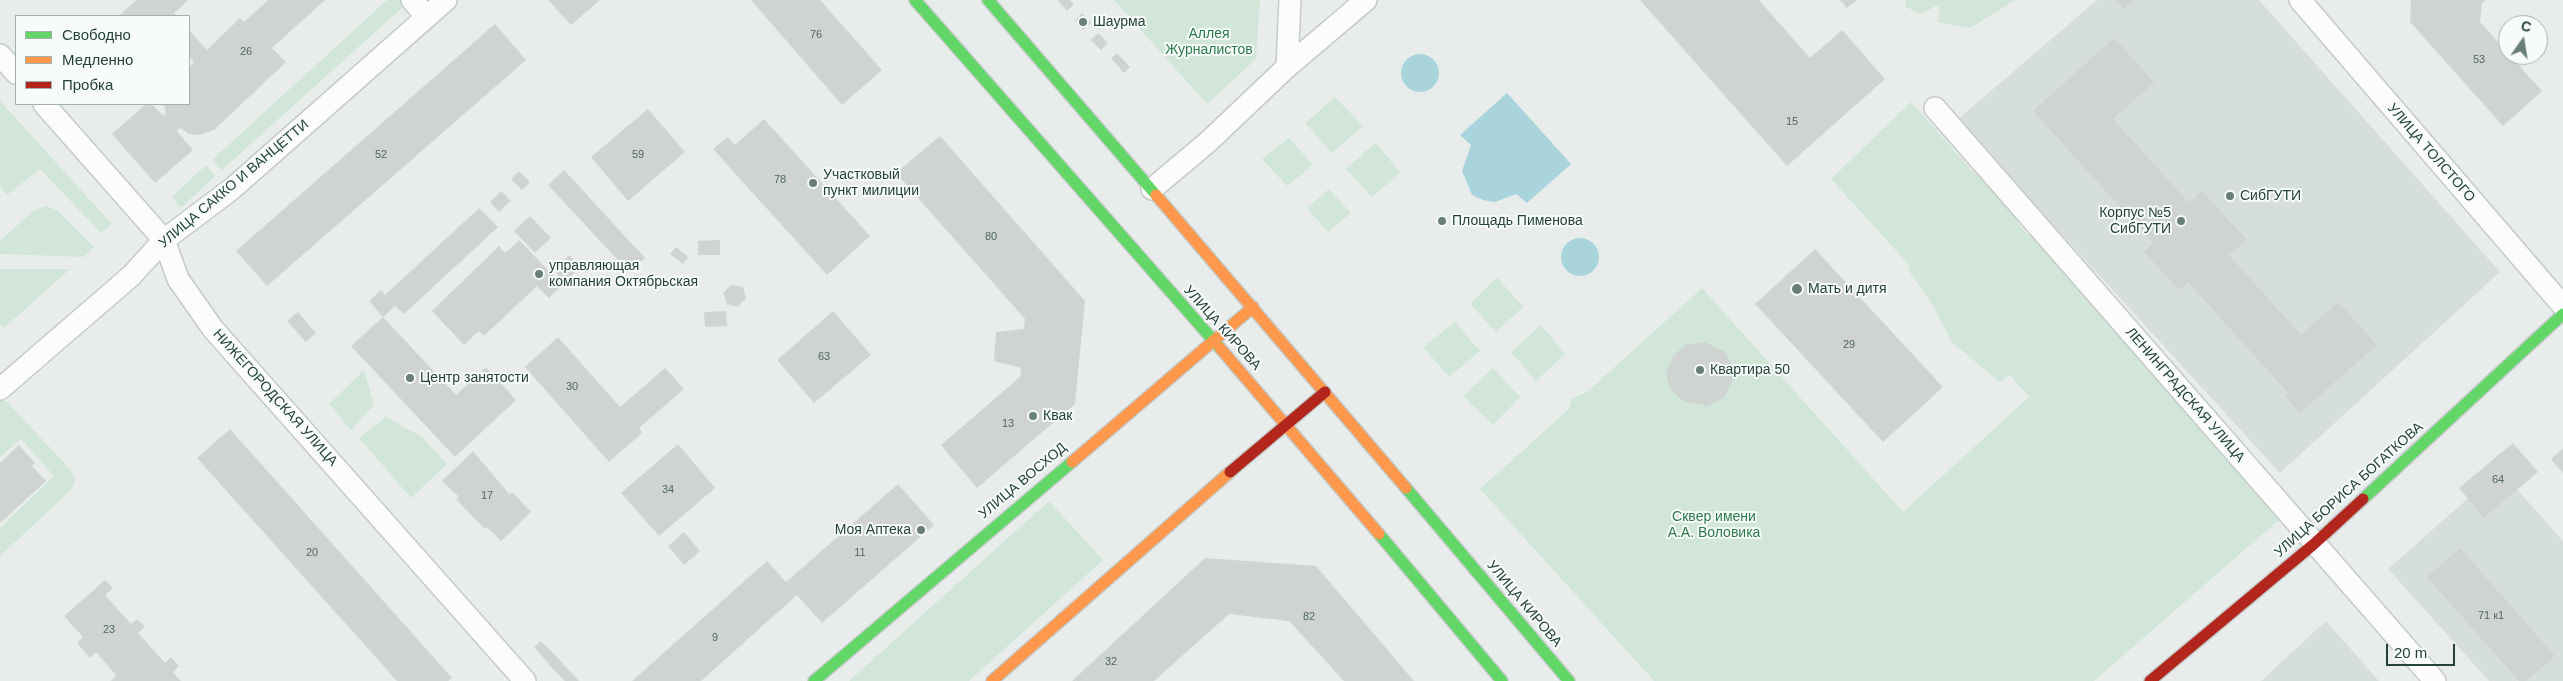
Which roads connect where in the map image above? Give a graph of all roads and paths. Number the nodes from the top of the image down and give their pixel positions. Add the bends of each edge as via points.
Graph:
1 (412, 0) edge
2 (446, 0) edge
3 (915, 0) edge
4 (988, 0) edge
5 (1290, 0) edge
6 (1366, 0) edge
7 (2300, 0) edge
8 (427, 17) junction
9 (0, 55) edge
10 (1286, 67) junction
11 (15, 72) edge
12 (45, 105) edge
13 (1935, 108) dead end
14 (1152, 189) junction
15 (164, 240) junction
16 (2563, 306) edge
17 (1253, 307) junction
18 (2563, 314) edge
19 (1213, 341) junction
20 (0, 389) edge
21 (1325, 392) junction
22 (1287, 424) junction
23 (2314, 544) junction
24 (525, 681) edge
25 (814, 681) edge
26 (992, 681) edge
27 (1502, 681) edge
28 (1569, 681) edge
29 (2150, 681) edge
30 (2435, 681) edge

1 - 8 street
2 - 8 street, УЛИЦА САККО И ВАНЦЕТТИ
3 - 19 main road, УЛИЦА КИРОВА
4 - 14 main road, УЛИЦА КИРОВА
5 - 10 street
6 - 10 street
7 - 16 street, УЛИЦА ТОЛСТОГО
8 - 15 street, УЛИЦА САККО И ВАНЦЕТТИ via 233,188
9 - 11 street
10 - 14 street via 1208,142
12 - 15 street, НИЖЕГОРОДСКАЯ УЛИЦА
13 - 23 street, ЛЕНИНГРАДСКАЯ УЛИЦА
14 - 17 main road, УЛИЦА КИРОВА
15 - 20 street, УЛИЦА САККО И ВАНЦЕТТИ via 131,276
15 - 24 street, НИЖЕГОРОДСКАЯ УЛИЦА via 178,278 213,329
17 - 19 main road, УЛИЦА ВОСХОД
17 - 21 main road, УЛИЦА КИРОВА
18 - 23 main road, УЛИЦА БОРИСА БОГАТКОВА
19 - 22 main road, УЛИЦА КИРОВА
19 - 25 main road, УЛИЦА ВОСХОД
21 - 22 main road
21 - 28 main road, УЛИЦА КИРОВА
22 - 26 main road
22 - 27 main road, УЛИЦА КИРОВА
23 - 29 main road, УЛИЦА БОРИСА БОГАТКОВА
23 - 30 street, ЛЕНИНГРАДСКАЯ УЛИЦА

